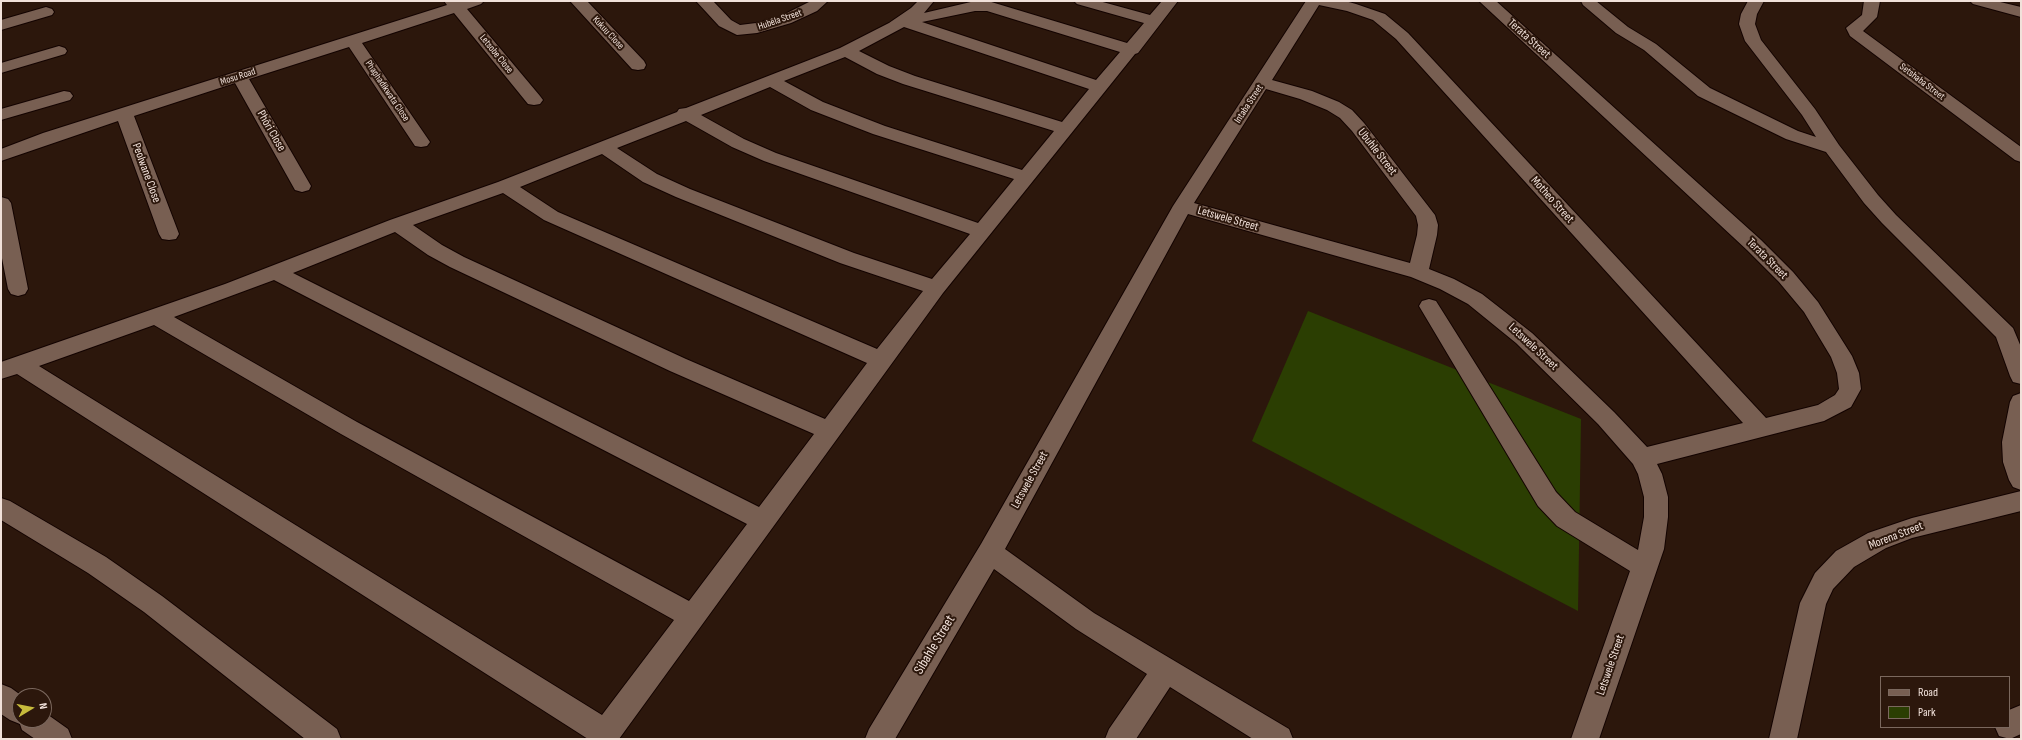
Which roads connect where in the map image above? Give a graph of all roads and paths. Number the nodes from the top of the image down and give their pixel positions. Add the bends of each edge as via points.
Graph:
1 (476, 1) edge
2 (578, 1) edge
3 (704, 1) edge
4 (820, 1) edge
5 (926, 1) edge
6 (1082, 1) edge
7 (1170, 1) edge
8 (1314, 1) edge
9 (1324, 1) edge
10 (1487, 1) edge
11 (1756, 1) edge
12 (1872, 1) edge
13 (1978, 1) edge
14 (1588, 2) dead end
15 (455, 4) edge
16 (46, 12) dead end
17 (2021, 12) edge
18 (905, 20) junction
19 (1155, 21) junction
20 (1, 25) edge
21 (352, 40) junction
22 (1132, 50) junction
23 (59, 51) dead end
24 (846, 51) junction
25 (638, 65) dead end
26 (1, 68) edge
27 (240, 77) junction
28 (769, 80) junction
29 (1263, 83) junction
30 (1100, 87) junction
31 (64, 96) dead end
32 (534, 100) dead end
33 (124, 113) junction
34 (685, 113) junction
35 (1, 115) edge
36 (1065, 129) junction
37 (421, 142) dead end
38 (603, 147) junction
39 (1832, 148) junction
40 (1, 155) edge
41 (2021, 156) edge
42 (1026, 177) junction
43 (302, 186) dead end
44 (504, 186) junction
45 (1, 203) edge
46 (1183, 206) junction
47 (398, 224) junction
48 (982, 231) junction
49 (169, 234) dead end
50 (275, 272) junction
51 (1418, 272) junction
52 (936, 288) junction
53 (18, 289) dead end
54 (1428, 306) dead end
55 (157, 317) junction
56 (881, 360) junction
57 (11, 368) edge
58 (2021, 376) edge
59 (2021, 402) edge
60 (1762, 429) junction
61 (828, 431) junction
62 (1642, 458) junction
63 (2021, 480) edge
64 (2021, 501) edge
65 (1, 508) edge
66 (763, 521) junction
67 (990, 552) junction
68 (1645, 567) junction
69 (693, 617) junction
70 (1165, 671) junction
71 (1, 697) edge
72 (12, 705) edge
73 (2021, 718) edge
74 (2010, 725) edge
75 (43, 728) edge
76 (2008, 728) edge
77 (604, 736) edge
78 (58, 739) edge
79 (327, 739) edge
80 (879, 739) edge
81 (1119, 739) edge
82 (1279, 739) edge
83 (1585, 739) edge
84 (1783, 739) edge
85 (2003, 739) edge

1 - 15 street, Mosu Road
2 - 25 street, Kukuu Close
3 - 4 street, Hubêla Street via 725,23 737,30 757,28 785,20 812,8
5 - 18 street
6 - 19 street
7 - 19 street
8 - 29 street, Intaba Street
9 - 60 street, Motheo Street via 1379,17 1402,36
10 - 60 street, Terata Street via 1754,245 1811,307 1841,356 1848,373 1850,389 1843,402 1824,412
11 - 39 street via 1748,14 1747,24 1753,41 1809,113
12 - 41 street, Setshaba Street via 1869,17 1854,28 1856,33
13 - 17 street
14 - 39 street via 1622,30 1650,47 1704,92 1786,132
15 - 21 street, Mosu Road
15 - 32 street, Letsobe Close
16 - 20 street
18 - 22 street via 988,6
18 - 24 street
18 - 30 street
19 - 22 street
21 - 27 street, Mosu Road
21 - 37 street, Phaphadikwata Close
22 - 30 street
23 - 26 street
24 - 28 street
24 - 36 street via 909,80
27 - 33 street, Mosu Road
27 - 43 street, Phôri Close
28 - 34 street
28 - 42 street via 817,106 879,130
29 - 46 street, Intaba Street
29 - 51 street, Ubuhle Street via 1327,103 1346,114 1358,127 1425,215 1427,235
30 - 36 street
31 - 35 street
33 - 40 street, Mosu Road
33 - 49 street, Peolwane Close
34 - 38 street
34 - 48 street via 738,143 770,157
36 - 42 street
38 - 44 street
38 - 52 street via 650,178 683,193 848,258
39 - 58 street via 1889,219 2005,333
42 - 48 street
44 - 47 street
44 - 56 street via 551,216
45 - 53 street
46 - 51 street, Letswele Street
46 - 67 street, Letswele Street
47 - 50 street
47 - 61 street via 457,262 678,365
48 - 52 street
50 - 55 street
50 - 66 street
51 - 62 street, Letswele Street via 1475,298 1498,316 1606,418
52 - 56 street
54 - 68 street via 1547,499 1566,519
55 - 57 street
55 - 69 street via 403,458
56 - 61 street
57 - 77 street
59 - 63 street via 2014,442 2015,462
60 - 62 street, Terata Street
61 - 66 street
62 - 68 street, Letswele Street via 1650,474 1656,497 1651,549
64 - 84 street, Morena Street via 1912,528 1877,540 1845,559 1824,581 1813,603
65 - 79 street via 98,565
66 - 69 street
67 - 70 street via 1085,621
67 - 80 street, Sibahle Street
68 - 83 street, Letswele Street
69 - 77 street
70 - 81 street
70 - 82 street
71 - 72 street
73 - 74 street
75 - 78 street
76 - 85 street

